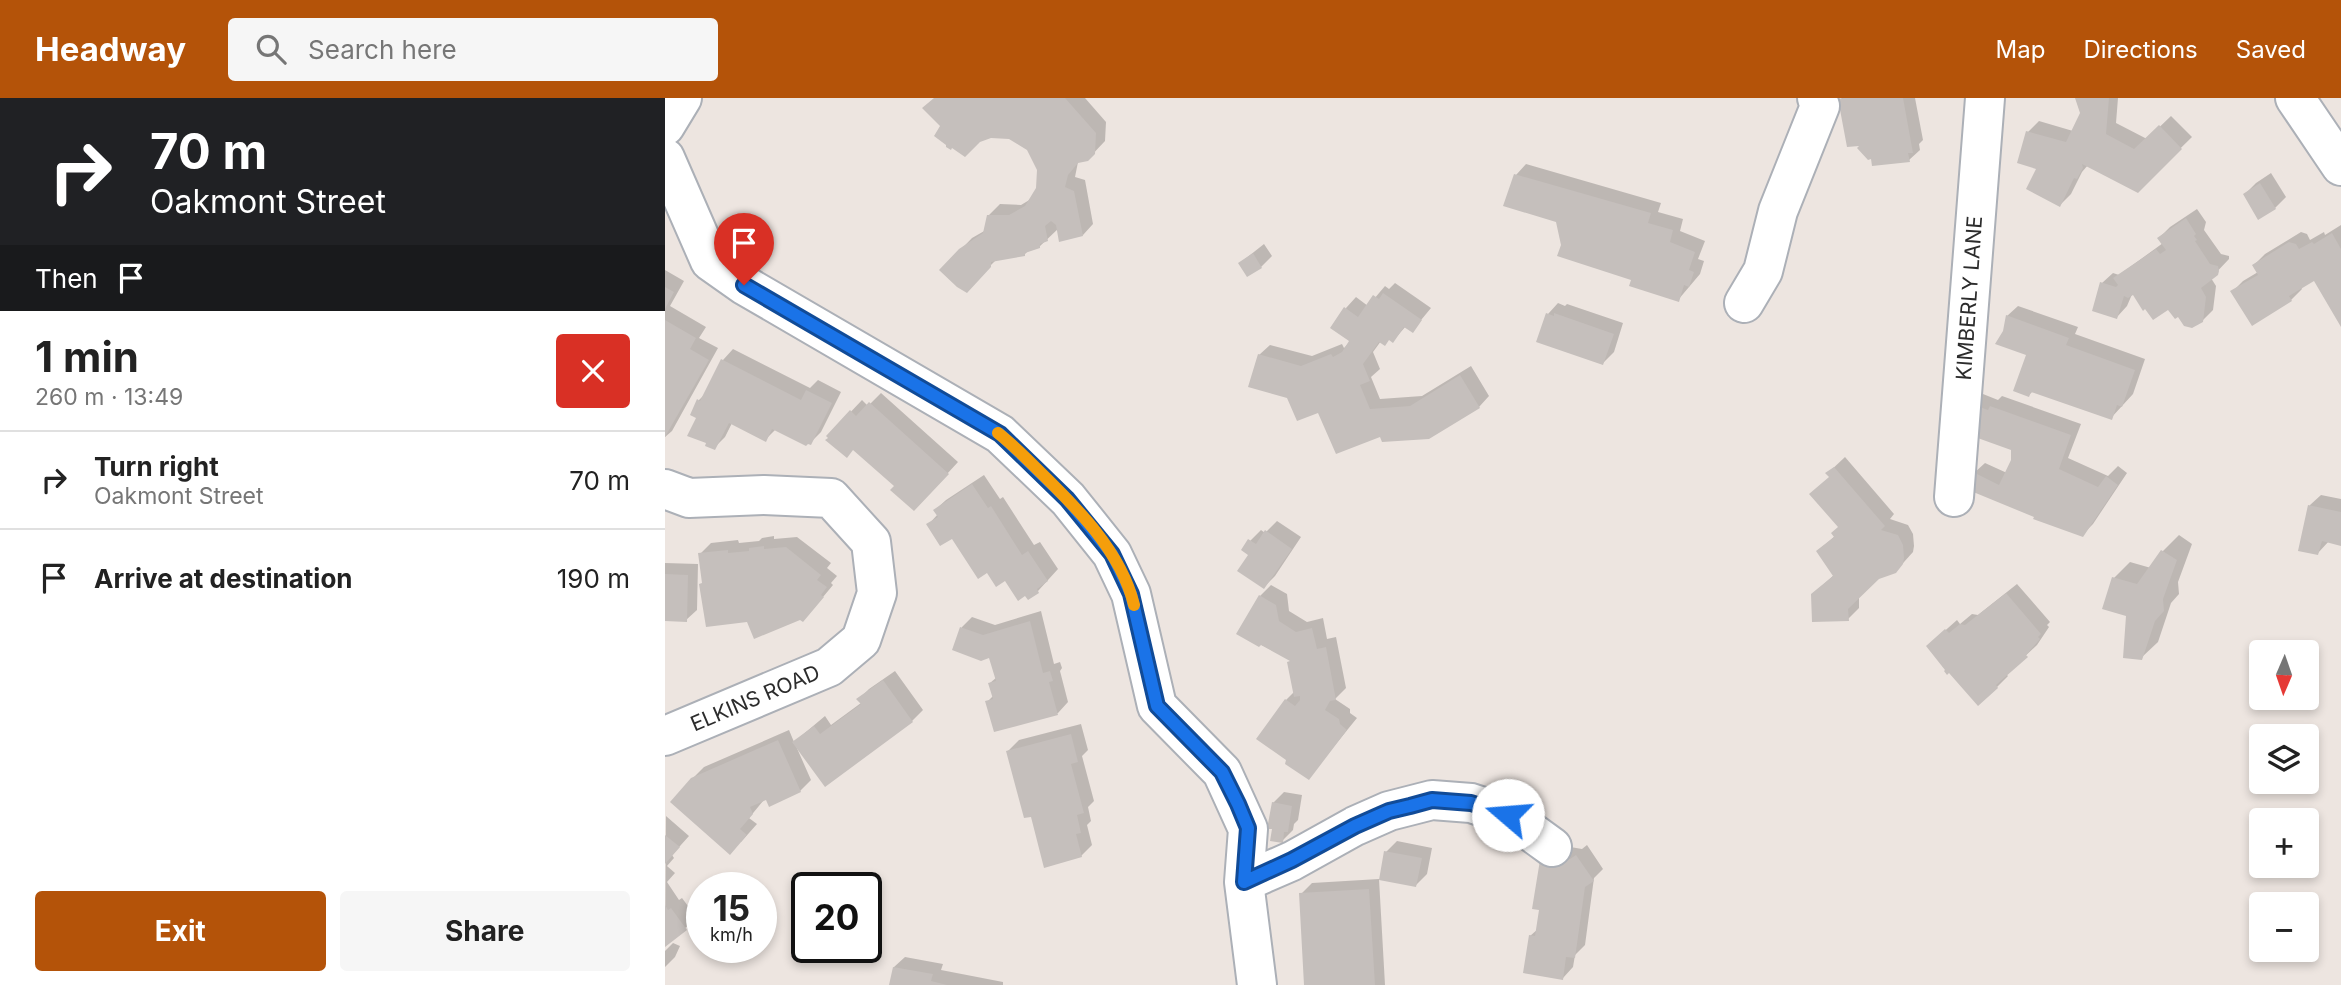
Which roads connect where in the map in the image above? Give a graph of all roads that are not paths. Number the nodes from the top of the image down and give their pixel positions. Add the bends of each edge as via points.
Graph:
1 (683, 98) edge
2 (1817, 98) edge
3 (1985, 98) edge
4 (2295, 98) edge
5 (665, 126) edge
6 (665, 158) edge
7 (2341, 166) edge
8 (1744, 303) dead end
9 (665, 489) edge
10 (1954, 497) dead end
11 (665, 736) edge
12 (1552, 847) dead end
13 (1244, 882) junction
14 (1257, 985) edge

1 - 5 street
2 - 8 street via 1820,106 1778,211 1763,271
3 - 10 street, KIMBERLY LANE
4 - 7 street
6 - 13 street via 710,261 1000,434 1067,499 1112,554 1131,594 1157,706 1222,772 1248,828
9 - 11 street, ELKINS ROAD via 689,498 831,498 871,542 877,593 861,640 829,667
12 - 13 street via 1508,815 1471,803 1432,800 1389,811
13 - 14 street

